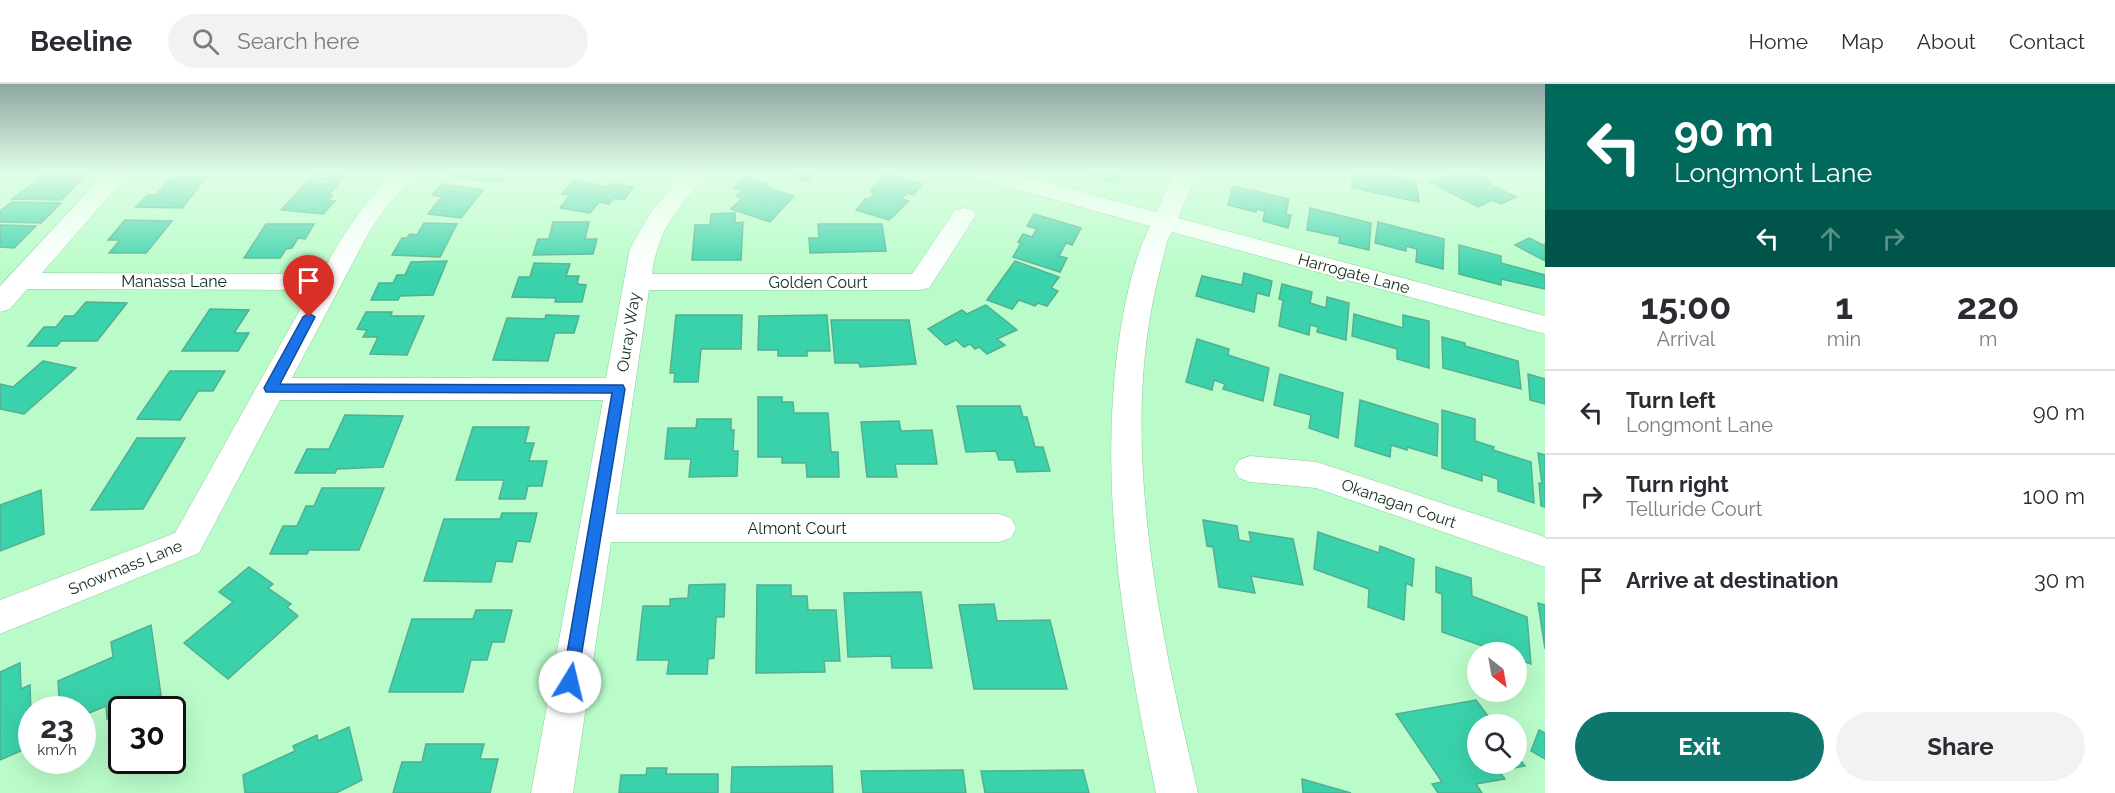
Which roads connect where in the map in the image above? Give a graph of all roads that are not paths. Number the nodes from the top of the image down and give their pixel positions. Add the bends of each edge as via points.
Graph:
1 (88, 206) edge
2 (375, 206) edge
3 (667, 206) edge
4 (1104, 206) edge
5 (1170, 206) edge
6 (964, 215) dead end
7 (1162, 222) junction
8 (20, 281) junction
9 (329, 282) junction
10 (637, 282) junction
11 (0, 303) edge
12 (1545, 325) edge
13 (271, 388) junction
14 (619, 389) junction
15 (1250, 469) dead end
16 (596, 528) junction
17 (999, 528) dead end
18 (1545, 552) edge
19 (0, 617) edge
20 (552, 793) edge
21 (1177, 793) edge

1 - 8 street
2 - 9 street, Snowmass Lane
3 - 10 street, Ouray Way via 644,248
4 - 7 street, Harrogate Lane
5 - 7 street
6 - 10 street, Golden Court via 920,282
7 - 12 street, Harrogate Lane
7 - 21 street via 1145,276 1136,324 1127,442 1140,602
8 - 9 street, Manassa Lane
8 - 11 street
9 - 13 street, Snowmass Lane
10 - 14 street, Ouray Way
13 - 14 street
13 - 19 street, Snowmass Lane via 188,543
14 - 16 street, Ouray Way
15 - 18 street, Okanagan Court via 1317,475
16 - 17 street, Almont Court
16 - 20 street, Ouray Way

